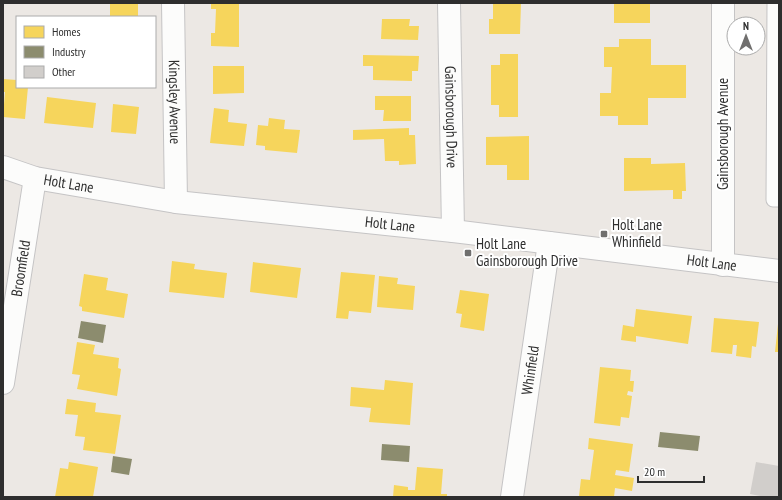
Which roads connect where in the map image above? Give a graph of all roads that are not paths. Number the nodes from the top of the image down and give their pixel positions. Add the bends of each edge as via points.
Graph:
1 (173, 3) edge
2 (449, 3) edge
3 (723, 3) edge
4 (774, 3) edge
5 (3, 167) edge
6 (35, 178) junction
7 (779, 200) edge
8 (176, 202) junction
9 (452, 231) junction
10 (549, 243) junction
11 (723, 265) junction
12 (779, 271) edge
13 (3, 383) edge
14 (512, 497) edge

1 - 8 street, Kingsley Avenue
2 - 9 street, Gainsborough Drive
3 - 11 street, Gainsborough Avenue
4 - 7 lane via 773,200
5 - 6 street, Holt Lane
6 - 8 street, Holt Lane
6 - 13 street, Broomfield
8 - 9 street, Holt Lane
9 - 10 street, Holt Lane
10 - 11 street, Holt Lane
10 - 14 street, Whinfield
11 - 12 street, Holt Lane

